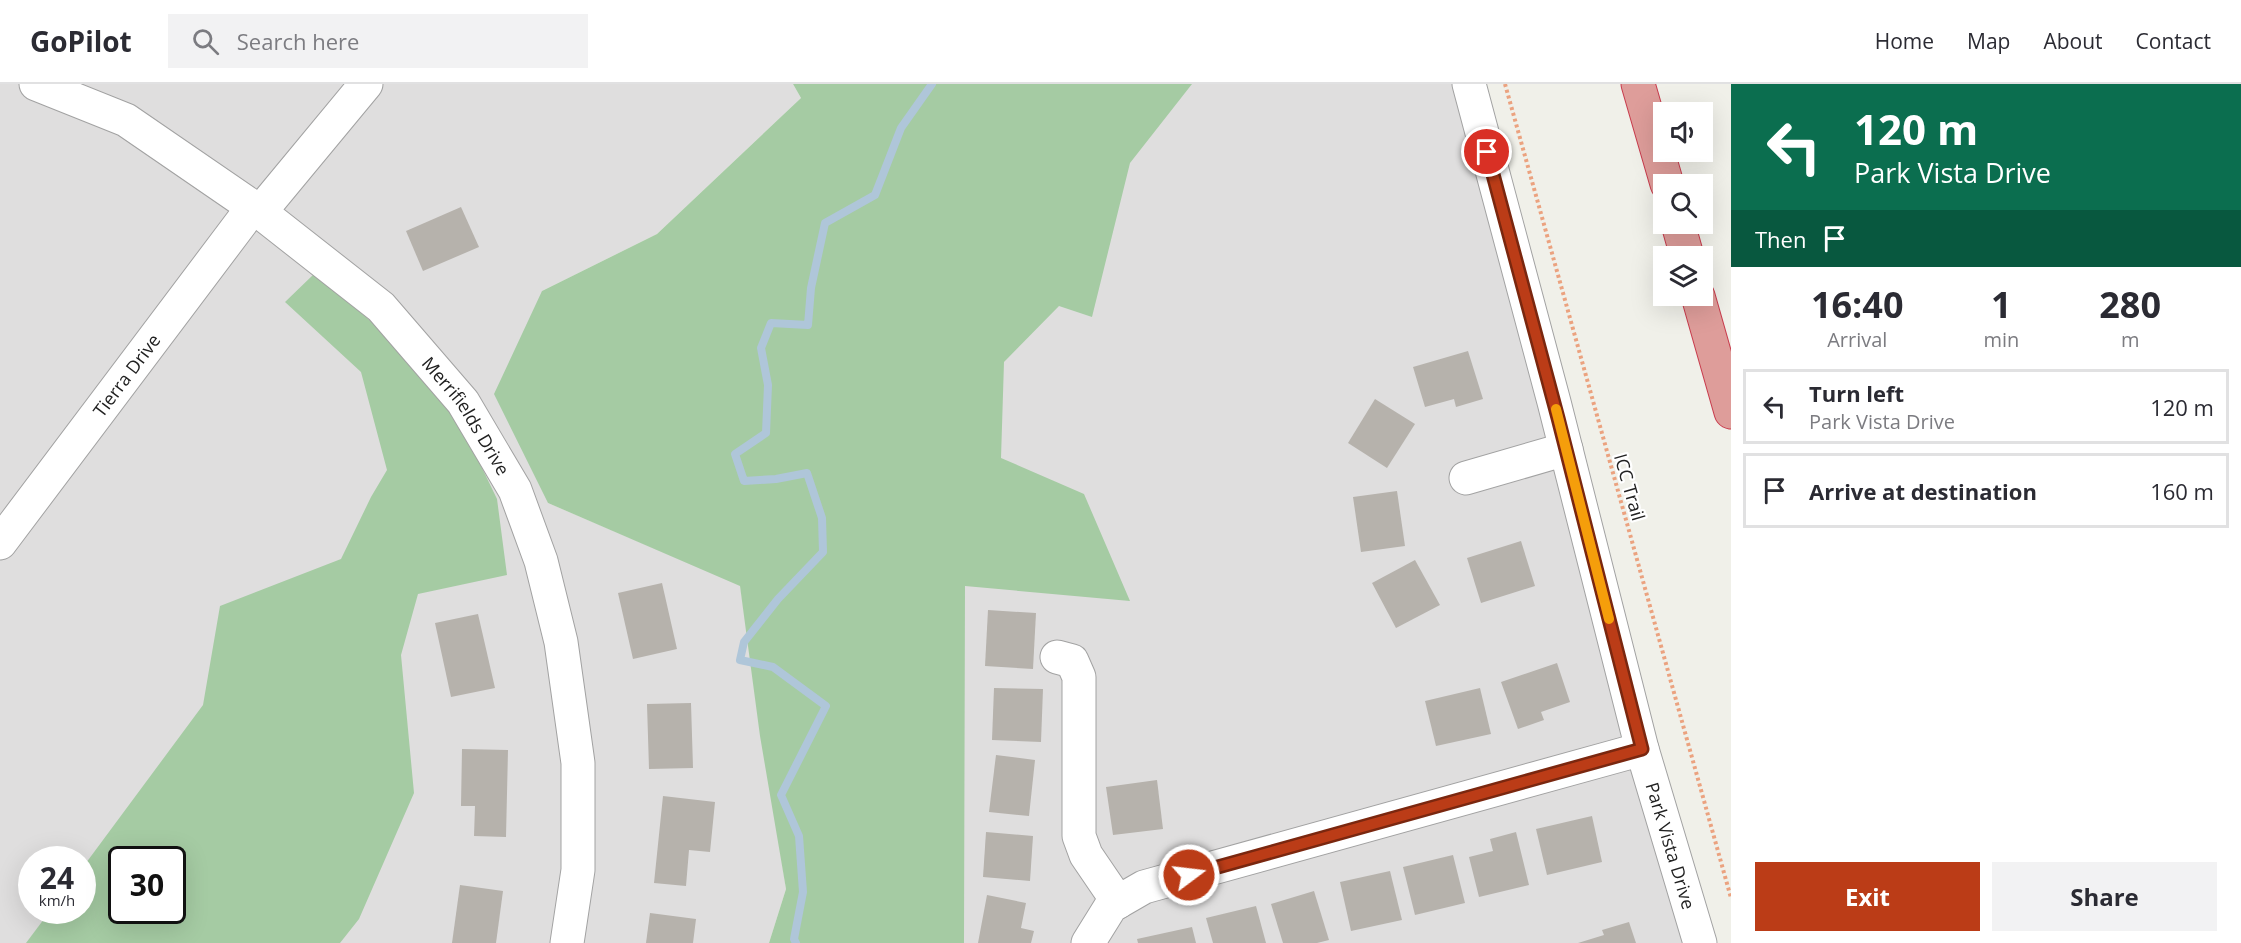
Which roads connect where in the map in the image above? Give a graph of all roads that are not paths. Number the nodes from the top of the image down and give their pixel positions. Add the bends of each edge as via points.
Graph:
1 (36, 84) edge
2 (366, 84) edge
3 (1469, 84) edge
4 (1638, 84) edge
5 (1664, 174) edge
6 (256, 210) junction
7 (1701, 306) edge
8 (1731, 412) edge
9 (1566, 449) junction
10 (1466, 478) dead end
11 (0, 543) edge
12 (1057, 657) dead end
13 (1642, 749) junction
14 (1118, 902) junction
15 (567, 943) edge
16 (1088, 943) edge
17 (1700, 943) edge

1 - 6 street, Merrifields Drive via 126,120
2 - 6 street, Tierra Drive
3 - 9 street, Park Vista Drive
4 - 5 highway
6 - 11 street, Tierra Drive
6 - 15 street, Merrifields Drive via 381,307 463,402 515,490 541,561 561,642 578,763 578,870
7 - 8 highway
9 - 10 street
9 - 13 street, Park Vista Drive
12 - 14 street via 1071,661 1079,677 1078,836 1086,855
13 - 14 street via 1144,887
13 - 17 street, Park Vista Drive
14 - 16 street

